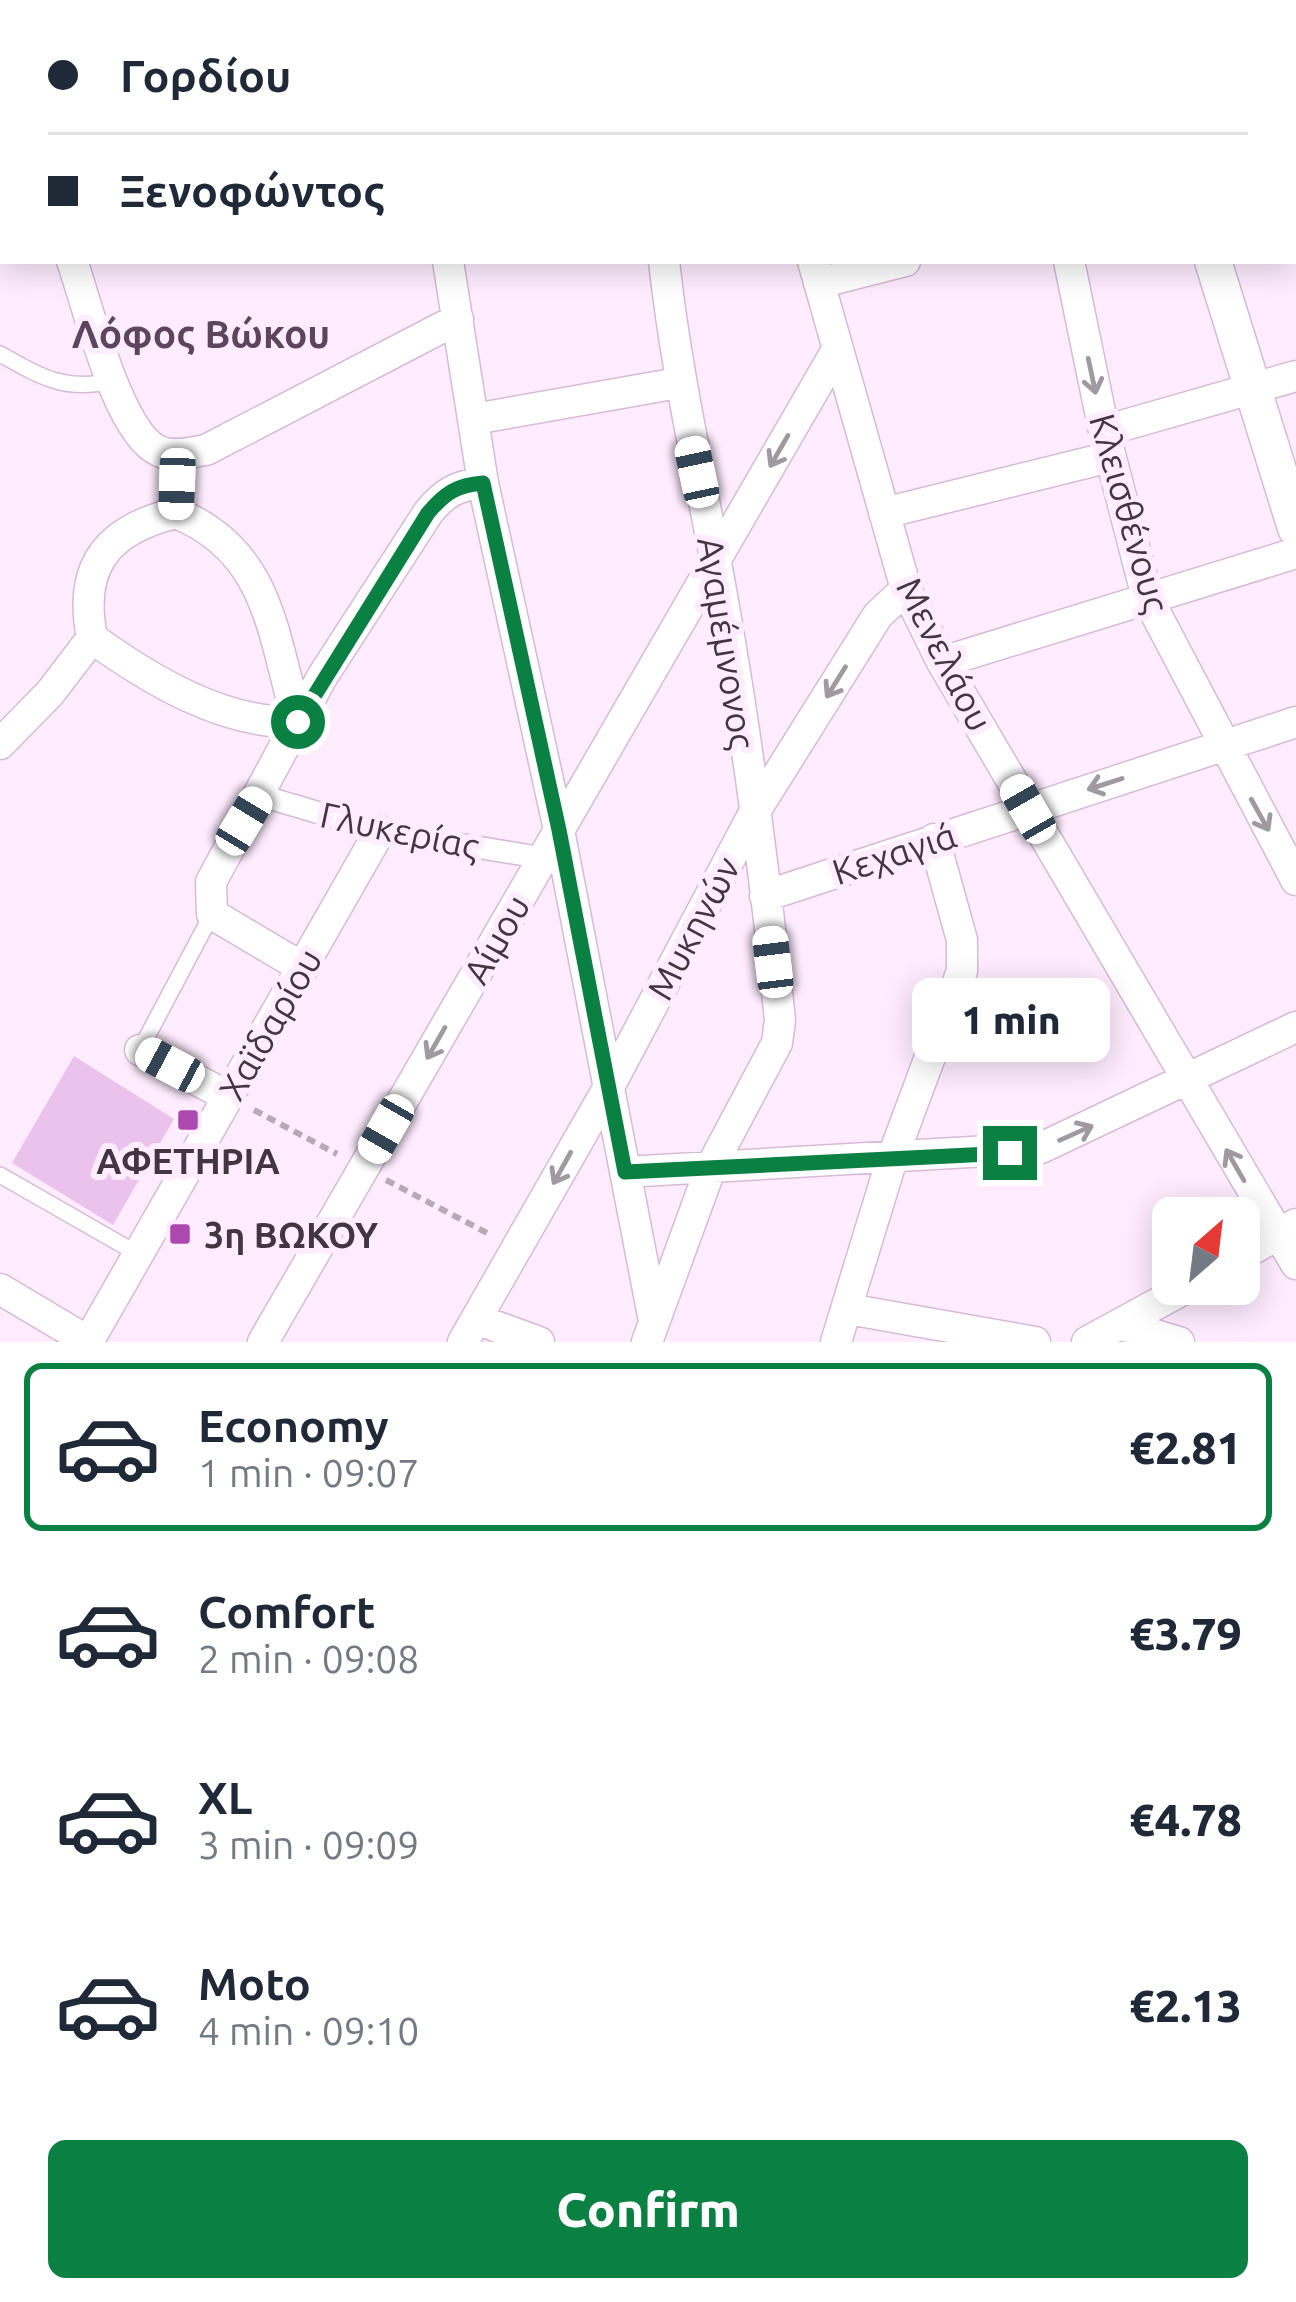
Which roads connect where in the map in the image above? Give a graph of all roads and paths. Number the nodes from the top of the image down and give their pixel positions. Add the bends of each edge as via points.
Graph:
1 (73, 264) edge
2 (449, 264) edge
3 (664, 264) edge
4 (881, 264) edge
5 (1070, 264) edge
6 (1214, 264) edge
7 (816, 272) edge
8 (458, 319) junction
9 (837, 350) junction
10 (0, 354) edge
11 (1296, 376) edge
12 (115, 380) junction
13 (678, 383) junction
14 (1252, 390) junction
15 (474, 419) junction
16 (1107, 444) junction
17 (178, 454) junction
18 (483, 483) junction
19 (176, 513) junction
20 (884, 513) junction
21 (1296, 528) edge
22 (1296, 553) edge
23 (716, 560) junction
24 (906, 589) junction
25 (1147, 597) junction
26 (92, 638) junction
27 (942, 662) junction
28 (298, 722) junction
29 (1296, 722) edge
30 (0, 744) edge
31 (1222, 746) junction
32 (259, 795) junction
33 (1028, 809) junction
34 (754, 812) junction
35 (559, 830) junction
36 (380, 831) junction
37 (934, 839) junction
38 (543, 858) junction
39 (1296, 880) edge
40 (765, 896) junction
41 (212, 914) junction
42 (303, 968) junction
43 (1296, 1027) edge
44 (140, 1050) joint
45 (1185, 1080) junction
46 (610, 1085) junction
47 (229, 1097) junction
48 (892, 1160) junction
49 (711, 1167) junction
50 (364, 1168) junction
51 (625, 1172) junction
52 (0, 1175) edge
53 (1286, 1230) edge
54 (517, 1249) junction
55 (138, 1254) junction
56 (1296, 1264) edge
57 (0, 1289) edge
58 (1157, 1305) edge
59 (848, 1309) junction
60 (1122, 1325) junction
61 (469, 1330) edge
62 (651, 1331) edge
63 (88, 1342) edge
64 (263, 1342) edge
65 (539, 1342) edge
66 (836, 1342) edge
67 (1035, 1342) edge
68 (1087, 1342) edge
69 (1179, 1342) edge

1 - 12 street
2 - 8 street
3 - 13 street, Αγαμέμνονος
4 - 7 street
5 -> 16 street, Κλεισθένους
6 - 14 street
7 - 9 street, Μενελάου
8 - 15 street
8 - 17 street via 206,450
9 - 20 street, Μενελάου
9 -> 23 street, Αίμου
10 - 12 lane via 58,385
11 - 14 street
12 - 17 street via 144,440
13 - 15 street
13 - 23 street, Αγαμέμνονος
14 - 16 street
14 - 21 street
15 - 18 street
16 - 20 street
16 - 25 street, Κλεισθένους
17 - 19 street
18 - 28 street via 444,494 428,513
18 - 35 street
19 - 26 street via 118,536 101,559 88,580
19 - 28 street via 209,527 254,574
20 - 24 street, Μενελάου
22 - 25 street
23 - 34 street, Αγαμέμνονος
23 - 35 street, Αίμου
24 - 27 street, Μενελάου
24 -> 34 street, Μυκηνών via 878,615
25 - 27 street
25 - 31 street, Κλεισθένους
26 - 28 street via 236,716
26 - 30 street
27 - 33 street, Μενελάου
28 - 32 street
29 - 31 street, Κεχαγιά
31 -> 33 street, Κεχαγιά
31 -> 39 street, Κλεισθένους
32 - 36 street, Γλυκερίας
32 - 41 street via 211,882
33 - 37 street, Κεχαγιά
33 - 45 street, Μενελάου
34 - 40 street, Αγαμέμνονος
34 - 46 street, Μυκηνών
35 - 38 street, Αίμου
35 - 46 street
36 - 38 street, Γλυκερίας
36 - 42 street, Χαϊδαρίου
37 - 40 street, Κεχαγιά
37 - 48 street via 962,940 962,971
38 -> 50 street, Αίμου
40 - 49 street, Αγαμέμνονος via 777,1043
41 - 42 street
41 - 44 lane
42 - 47 street, Χαϊδαρίου
43 - 45 street
44 - 47 street
48 -> 45 street via 1041,1148
53 -> 45 street, Μενελάου
46 - 51 street
46 -> 54 street, Μυκηνών
47 - 50 path
47 - 55 street, Χαϊδαρίου
48 - 49 street
48 - 59 street
49 - 51 street
49 - 62 street, Αγαμέμνονος
50 - 54 path
50 - 64 street, Αίμου
51 - 62 street
52 - 55 lane
53 - 56 street, Μενελάου
54 - 61 street, Μυκηνών
55 - 63 street, Χαϊδαρίου
57 - 63 street
58 - 60 street
59 - 66 street
59 - 67 street
60 - 68 street
60 - 69 street
61 - 65 street

